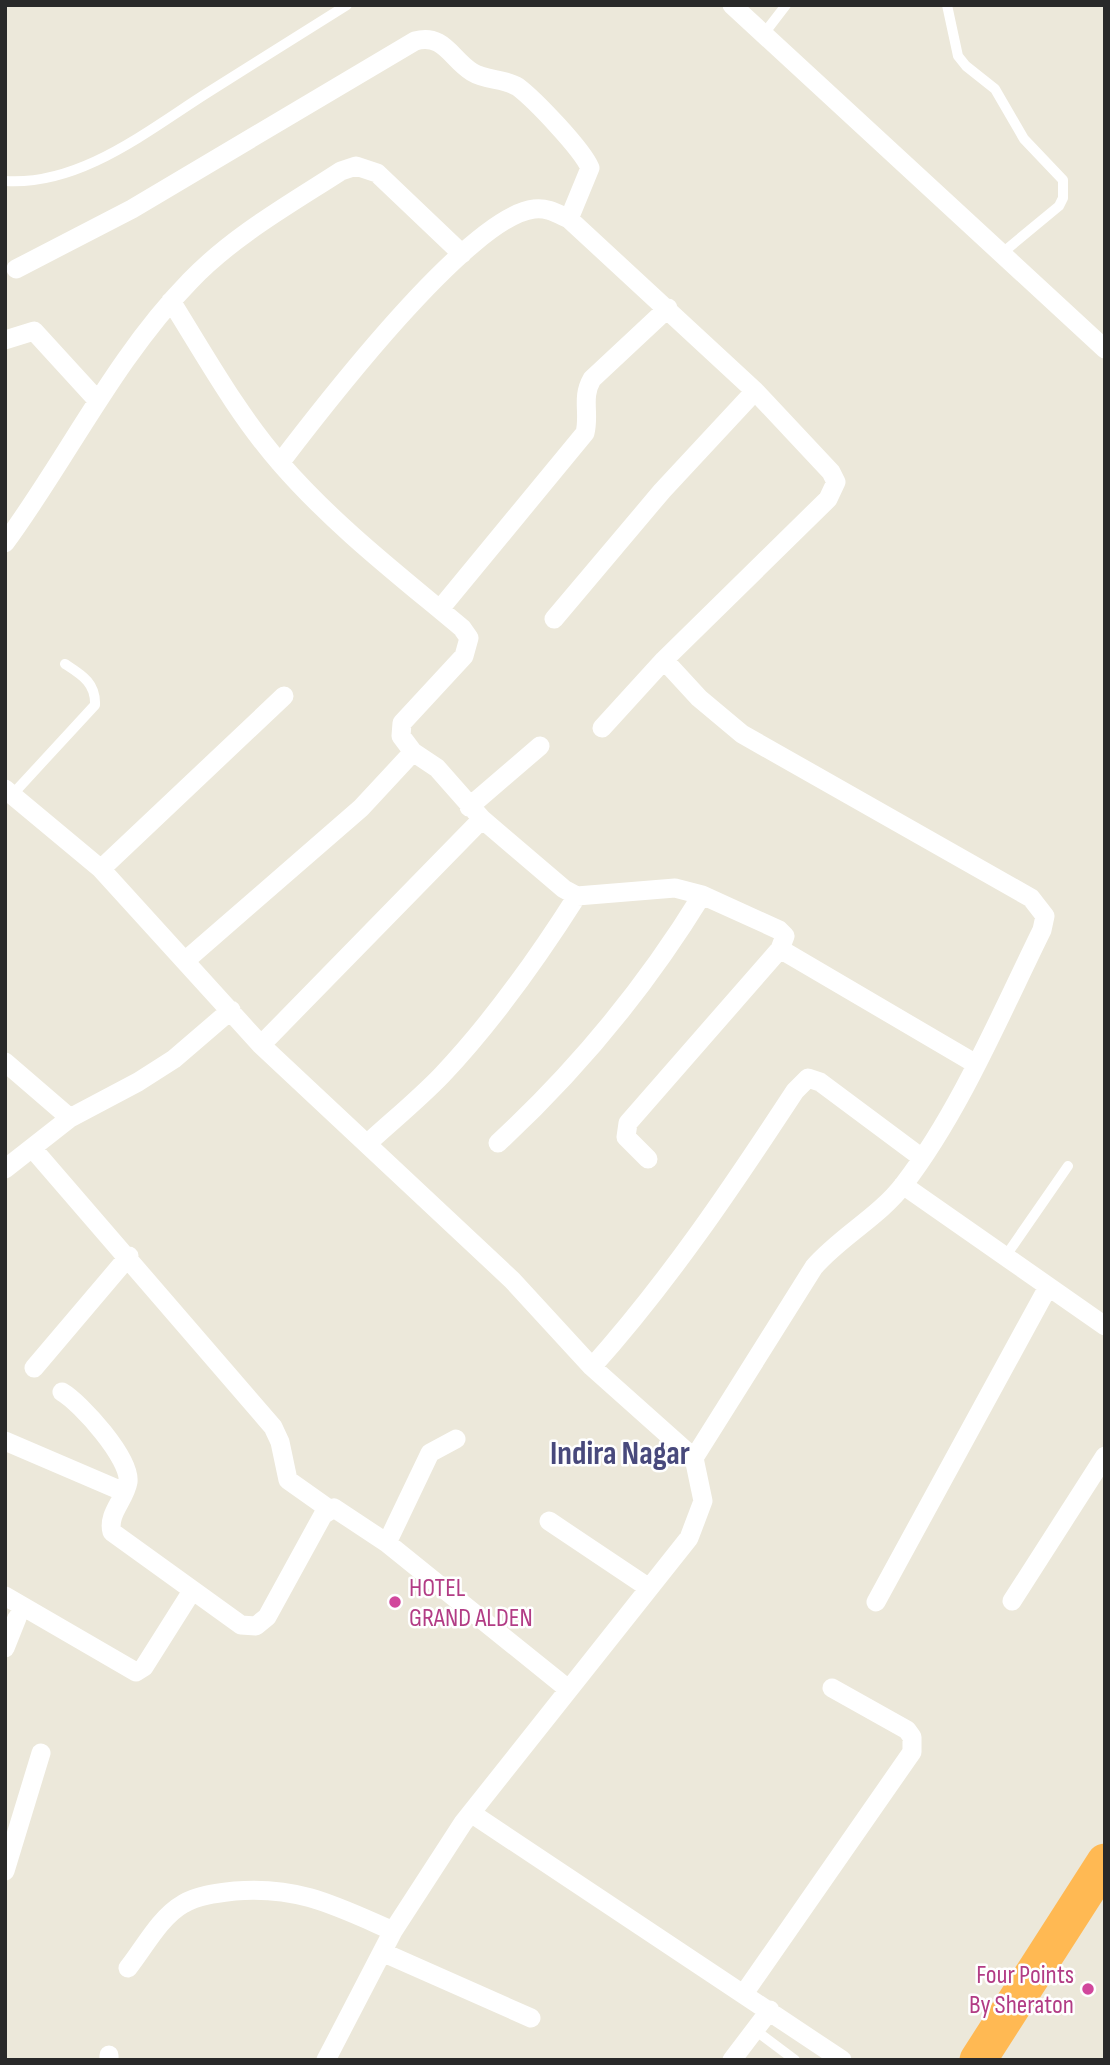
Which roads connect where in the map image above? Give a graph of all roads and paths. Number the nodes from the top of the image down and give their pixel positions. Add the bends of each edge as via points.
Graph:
1 (347, 5) edge
2 (732, 5) edge
3 (786, 5) edge
4 (947, 5) edge
5 (763, 35) junction
6 (5, 181) edge
7 (569, 219) junction
8 (462, 254) junction
9 (1001, 254) junction
10 (16, 269) dead end
11 (171, 302) junction
12 (668, 308) junction
13 (5, 340) edge
14 (1104, 347) edge
15 (755, 391) junction
16 (98, 401) junction
17 (280, 463) junction
18 (5, 543) edge
19 (440, 610) junction
20 (555, 619) dead end
21 (664, 660) junction
22 (65, 664) dead end
23 (284, 696) dead end
24 (602, 728) dead end
25 (540, 746) dead end
26 (413, 751) junction
27 (9, 792) edge
28 (476, 813) junction
29 (101, 869) junction
30 (702, 895) junction
31 (578, 896) junction
32 (780, 949) junction
33 (186, 961) junction
34 (231, 1010) junction
35 (261, 1045) junction
36 (5, 1062) edge
37 (976, 1064) junction
38 (70, 1118) junction
39 (498, 1143) dead end
40 (367, 1144) junction
41 (33, 1149) junction
42 (922, 1158) junction
43 (648, 1159) dead end
44 (1068, 1166) dead end
45 (5, 1169) edge
46 (904, 1185) junction
47 (129, 1256) junction
48 (1005, 1257) junction
49 (1048, 1287) junction
50 (1105, 1326) edge
51 (592, 1367) junction
52 (34, 1368) dead end
53 (62, 1392) dead end
54 (456, 1439) dead end
55 (5, 1441) edge
56 (1105, 1455) edge
57 (694, 1458) junction
58 (124, 1492) junction
59 (329, 1509) junction
60 (550, 1521) dead end
61 (387, 1543) junction
62 (649, 1588) junction
63 (192, 1591) junction
64 (5, 1596) edge
65 (1012, 1601) dead end
66 (876, 1602) dead end
67 (17, 1618) dead end
68 (5, 1648) edge
69 (832, 1688) dead end
70 (568, 1689) junction
71 (41, 1753) dead end
72 (471, 1813) junction
73 (1105, 1861) edge
74 (5, 1871) edge
75 (1105, 1891) edge
76 (393, 1931) junction
77 (382, 1952) junction
78 (128, 1968) dead end
79 (744, 1992) junction
80 (770, 2010) junction
81 (531, 2018) dead end
82 (755, 2030) junction
83 (329, 2059) edge
84 (732, 2060) edge
85 (795, 2060) edge
86 (842, 2060) edge
87 (978, 2060) edge
88 (995, 2060) edge

1 - 6 lane via 95,161 58,177
2 - 5 street
3 - 5 lane
4 - 9 lane via 958,56 995,89 1024,139 1063,180 1059,206
5 - 9 street
7 - 8 street via 534,209 499,224
7 - 10 street via 590,168 573,143 518,88 476,74 443,43 424,38 123,214
7 - 12 street
8 - 11 street via 377,173 349,167 219,254
8 - 17 street via 349,371
9 - 14 street
11 - 16 street
11 - 17 street via 242,414
12 - 15 street
12 - 19 street via 592,379 585,391 585,433
13 - 16 street via 34,331
15 - 20 street via 662,491
15 - 21 street via 836,482 828,499
16 - 18 street
17 - 19 street via 326,513
19 - 26 street via 470,638 468,648 402,723 401,736
21 - 24 street
21 - 37 street via 705,704 742,734 1040,907 1045,916 1042,930
22 - 27 lane via 89,680 95,705
23 - 29 street
25 - 28 street
26 - 28 street via 437,768
26 - 33 street via 361,808
27 - 29 street
28 - 31 street
28 - 35 street
29 - 33 street
30 - 31 street via 653,888
30 - 32 street via 784,932
30 - 39 street via 595,1045
31 - 40 street via 527,974 483,1029 441,1076
32 - 37 street
32 - 43 street via 628,1122 626,1137
33 - 34 street
34 - 35 street
34 - 38 street via 174,1059
35 - 40 street
36 - 38 street
37 - 42 street
38 - 41 street
40 - 51 street via 512,1280
41 - 45 street
41 - 47 street
42 - 46 street
42 - 51 street via 820,1082 808,1079 795,1091 683,1257
44 - 48 lane
46 - 48 street
46 - 57 street via 883,1209 831,1247 814,1267
47 - 52 street
47 - 59 street via 273,1427 288,1480
48 - 49 street
49 - 50 street
49 - 66 street
51 - 57 street
53 - 58 street via 83,1407 122,1462 128,1478
54 - 61 street via 430,1453
55 - 58 street
56 - 65 street
57 - 62 street via 703,1501 698,1519 689,1538
58 - 63 street via 113,1514 112,1532
59 - 61 street via 340,1510
59 - 63 street via 262,1623 248,1628 241,1625
60 - 62 street
61 - 70 street
62 - 70 street
63 - 64 street via 144,1667 136,1672
67 - 68 street
69 - 79 street via 907,1730 912,1752
70 - 72 street
71 - 74 street
72 - 76 street
72 - 79 street
73 - 87 highway
75 - 88 highway
76 - 77 street
76 - 78 street via 311,1896 281,1889 221,1892 183,1903
77 - 81 street
77 - 83 street
79 - 80 street
80 - 82 street
80 - 86 street
82 - 84 street
82 - 85 lane

